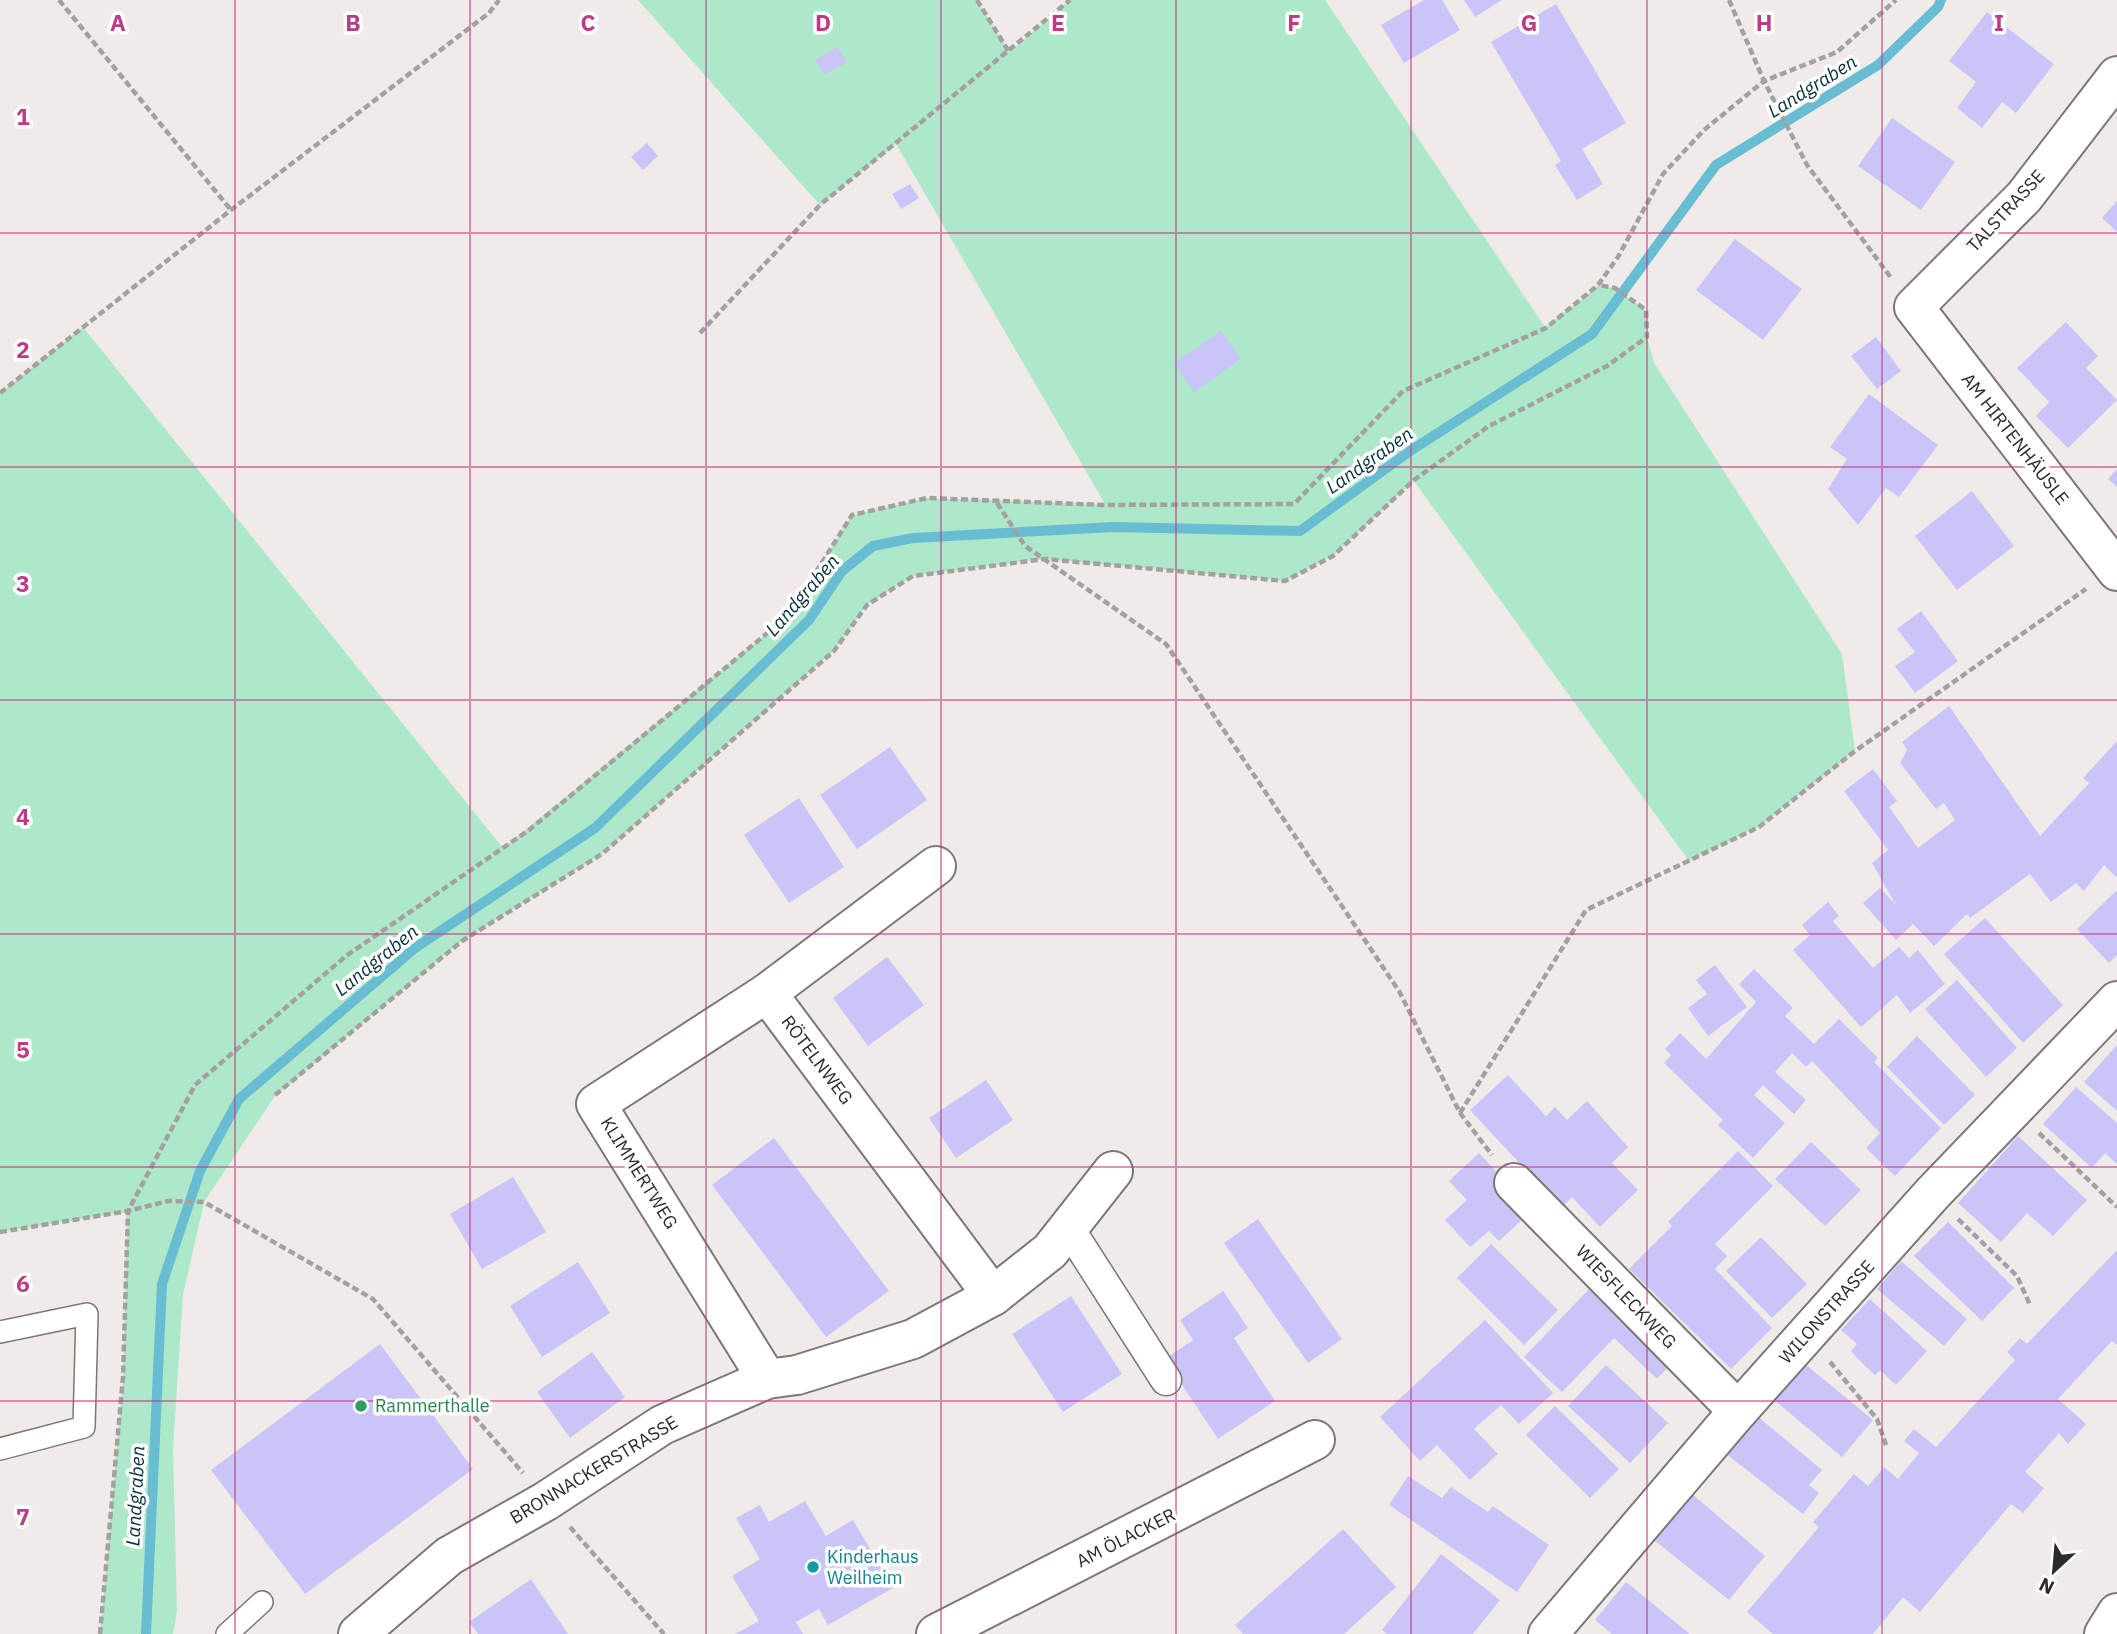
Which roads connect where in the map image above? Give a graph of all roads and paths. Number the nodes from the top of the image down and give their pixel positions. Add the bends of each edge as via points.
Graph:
1 (59, 0) edge
2 (499, 0) edge
3 (977, 0) edge
4 (1070, 0) edge
5 (1729, 0) edge
6 (1896, 0) edge
7 (1009, 52) junction
8 (2116, 78) edge
9 (1764, 81) junction
10 (231, 210) junction
11 (1598, 285) junction
12 (1913, 307) junction
13 (700, 333) dead end
14 (0, 393) edge
15 (998, 503) junction
16 (1045, 559) junction
17 (2116, 570) edge
18 (936, 866) dead end
19 (767, 993) junction
20 (2117, 1001) edge
21 (275, 1096) dead end
22 (2013, 1109) junction
23 (1460, 1113) junction
24 (1113, 1171) dead end
25 (1514, 1183) joint
26 (1932, 1194) junction
27 (2117, 1207) edge
28 (128, 1211) junction
29 (1068, 1227) junction
30 (0, 1232) edge
31 (993, 1296) junction
32 (2030, 1304) dead end
33 (0, 1332) edge
34 (1807, 1335) junction
35 (767, 1379) junction
36 (1166, 1380) dead end
37 (1738, 1411) junction
38 (1315, 1440) dead end
39 (1886, 1445) dead end
40 (0, 1449) edge
41 (547, 1501) junction
42 (262, 1602) dead end
43 (2117, 1613) edge
44 (100, 1634) edge
45 (227, 1634) edge
46 (358, 1634) edge
47 (664, 1634) edge
48 (936, 1634) edge
49 (1548, 1634) edge
50 (2104, 1634) edge

1 - 10 path
2 - 10 path via 489,13
3 - 7 path
4 - 7 path
5 - 9 path
6 - 9 path via 1837,52
7 - 13 path via 820,205
8 - 12 street, TALSTRASSE via 2024,197
9 - 11 path via 1704,130 1663,174
9 - 12 path via 1807,165
10 - 14 path
11 - 15 path via 1546,328 1403,391 1294,504
11 - 16 path via 1615,288 1646,310 1647,337 1607,366 1489,426 1414,480 1333,556 1285,581
12 - 17 street, AM HIRTENHÄUSLE
15 - 16 path via 1025,546
15 - 28 path via 927,498 852,515 788,616 529,830 346,956 195,1085
16 - 21 path via 913,576 867,605 834,651 602,854 462,941
16 - 23 path via 1166,644 1399,991
17 - 23 path via 1855,751 1759,827 1586,910
18 - 19 street
19 - 31 street, RÖTELNWEG
19 - 35 street, KLIMMERTWEG via 596,1104
20 - 22 street, WILONSTRASSE
22 - 26 street, WILONSTRASSE
22 - 27 path
23 - 25 path
24 - 29 street, BRONNACKERSTRASSE
25 - 37 street, WIESFLECKWEG
26 - 32 path via 2017,1276
26 - 34 street, WILONSTRASSE
28 - 30 path
28 - 41 path via 168,1201 204,1202 373,1299
28 - 44 path via 123,1377
29 - 31 street, BRONNACKERSTRASSE via 1050,1251
29 - 36 street
31 - 35 street, BRONNACKERSTRASSE via 913,1339 797,1375
33 - 40 lane via 87,1314 84,1427
34 - 37 street, WILONSTRASSE
34 - 39 path via 1877,1419
35 - 41 street, BRONNACKERSTRASSE via 662,1425
37 - 49 street, WILONSTRASSE
38 - 48 street, AM ÖLACKER
41 - 46 street, BRONNACKERSTRASSE via 450,1556
41 - 47 path
42 - 45 lane
43 - 50 street

